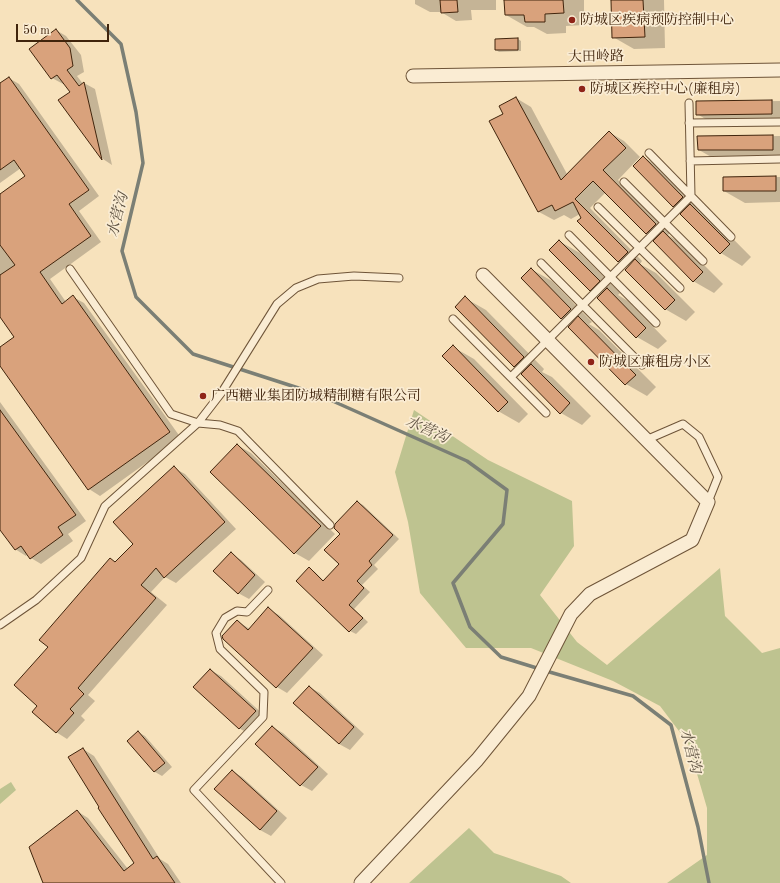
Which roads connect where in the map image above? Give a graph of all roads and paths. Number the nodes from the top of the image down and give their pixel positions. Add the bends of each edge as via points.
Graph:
1 (780, 70) edge
2 (413, 76) dead end
3 (689, 103) dead end
4 (780, 122) edge
5 (689, 123) junction
6 (649, 154) dead end
7 (780, 159) edge
8 (690, 161) junction
9 (624, 182) dead end
10 (691, 196) junction
11 (598, 207) dead end
12 (665, 222) junction
13 (569, 235) dead end
14 (731, 237) dead end
15 (639, 248) junction
16 (703, 261) dead end
17 (541, 263) dead end
18 (70, 269) dead end
19 (483, 275) dead end
20 (610, 277) junction
21 (399, 278) dead end
22 (680, 288) dead end
23 (582, 305) junction
24 (453, 319) dead end
25 (656, 323) dead end
26 (547, 340) junction
27 (642, 365) dead end
28 (511, 377) junction
29 (546, 413) dead end
30 (198, 423) junction
31 (646, 440) junction
32 (708, 502) junction
33 (330, 525) dead end
34 (268, 590) dead end
35 (0, 625) edge
36 (281, 883) edge
37 (361, 883) edge

1 - 2 street, 大田岭路
3 - 5 lane
4 - 5 lane
5 - 8 lane
6 - 10 lane
7 - 8 lane
8 - 10 lane
9 - 12 lane
10 - 12 lane
10 - 14 lane
11 - 15 lane
12 - 15 lane
12 - 16 lane
13 - 20 lane
15 - 20 lane
15 - 22 lane
17 - 23 lane
18 - 30 lane via 172,414
19 - 26 street
20 - 23 lane
20 - 25 lane
21 - 30 lane via 354,276 318,279 296,288 277,304 222,392
23 - 26 lane
23 - 27 lane
24 - 28 lane
26 - 28 lane
26 - 31 street
28 - 29 lane
30 - 33 lane via 220,425 238,431
30 - 35 lane via 105,506 81,558 36,600
31 - 32 street
31 - 32 lane via 683,424 699,438 718,477
32 - 37 street via 692,540 590,594 571,614 529,696 477,760
34 - 36 lane via 248,612 237,611 225,618 216,633 220,649 264,692 263,717 194,790

